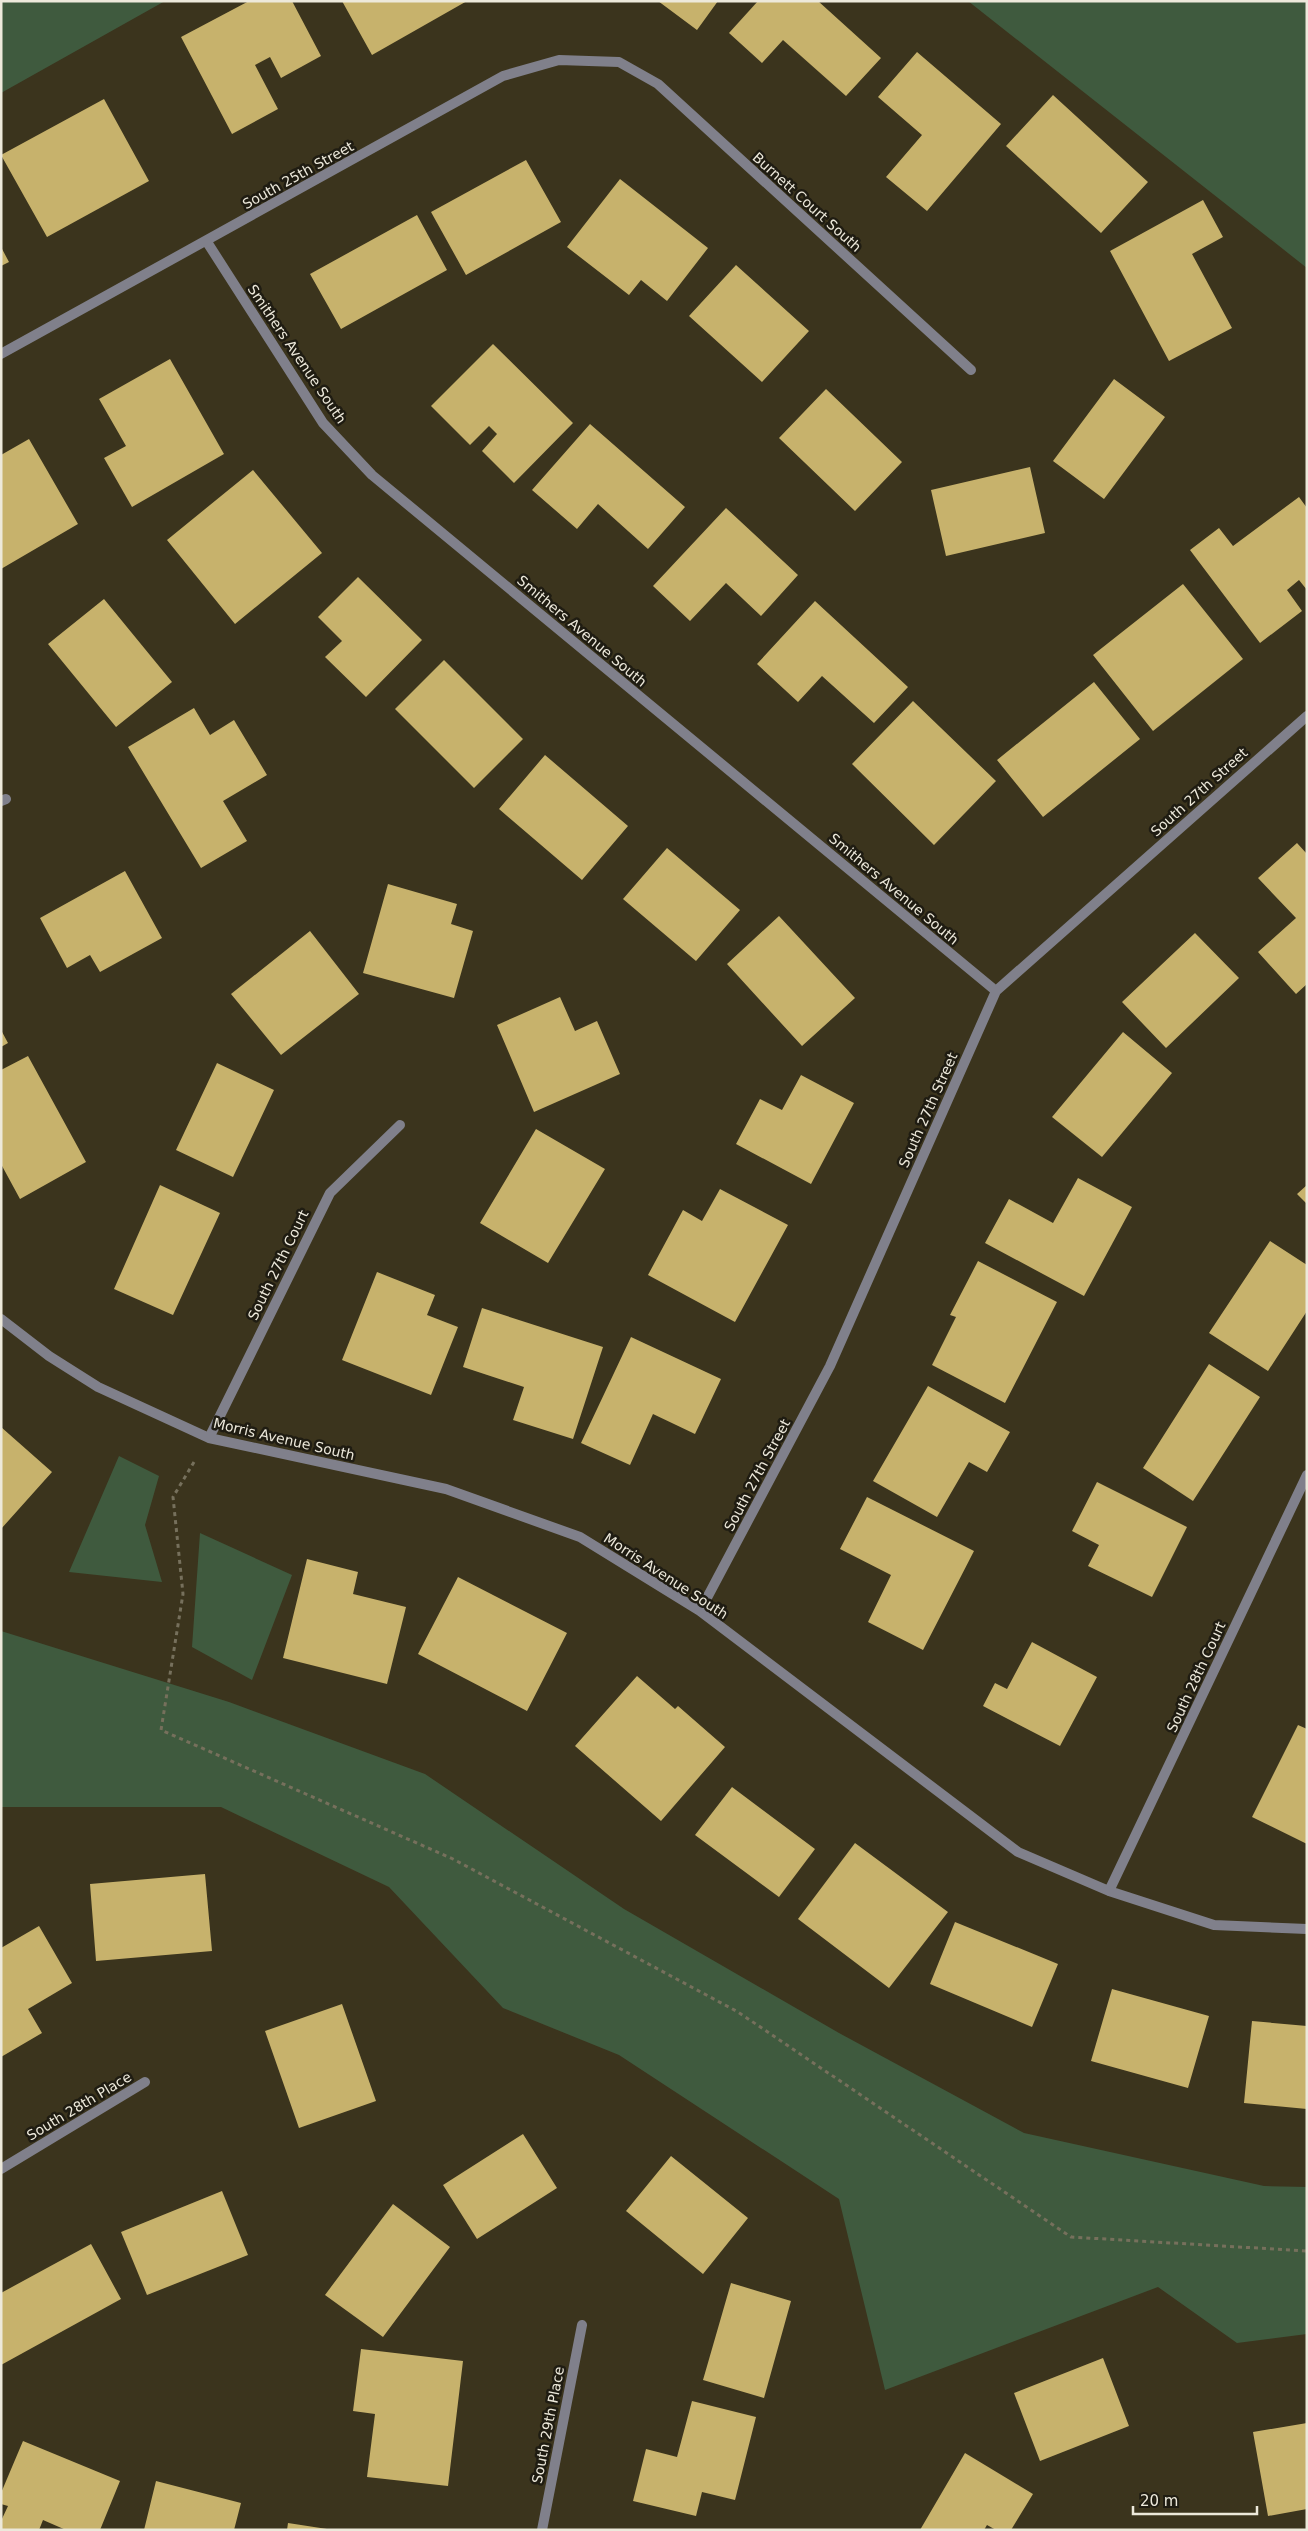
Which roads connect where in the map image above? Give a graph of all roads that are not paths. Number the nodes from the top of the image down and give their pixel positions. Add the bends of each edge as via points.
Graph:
1 (619, 62) joint
2 (207, 242) junction
3 (1, 354) edge
4 (971, 370) dead end
5 (1307, 716) edge
6 (996, 991) junction
7 (400, 1125) dead end
8 (1, 1319) edge
9 (209, 1438) junction
10 (1307, 1475) edge
11 (700, 1611) junction
12 (1109, 1892) junction
13 (1307, 1929) edge
14 (145, 2082) dead end
15 (1, 2170) edge
16 (582, 2326) dead end
17 (542, 2530) edge

1 - 2 street, South 25th Street via 559,60 503,76
1 - 4 street, Burnett Court South via 658,84
2 - 3 street, South 25th Street
2 - 6 street, Smithers Avenue South via 323,423 372,475
5 - 6 street, South 27th Street
6 - 11 street, South 27th Street via 830,1366
7 - 9 street, South 27th Court via 330,1192
8 - 9 street, Morris Avenue South via 49,1356 98,1387
9 - 11 street, Morris Avenue South via 455,1492 580,1537
10 - 12 street, South 28th Court
11 - 12 street, Morris Avenue South via 1018,1852
12 - 13 street, Morris Avenue South via 1214,1925
14 - 15 street, South 28th Place
16 - 17 street, South 29th Place

